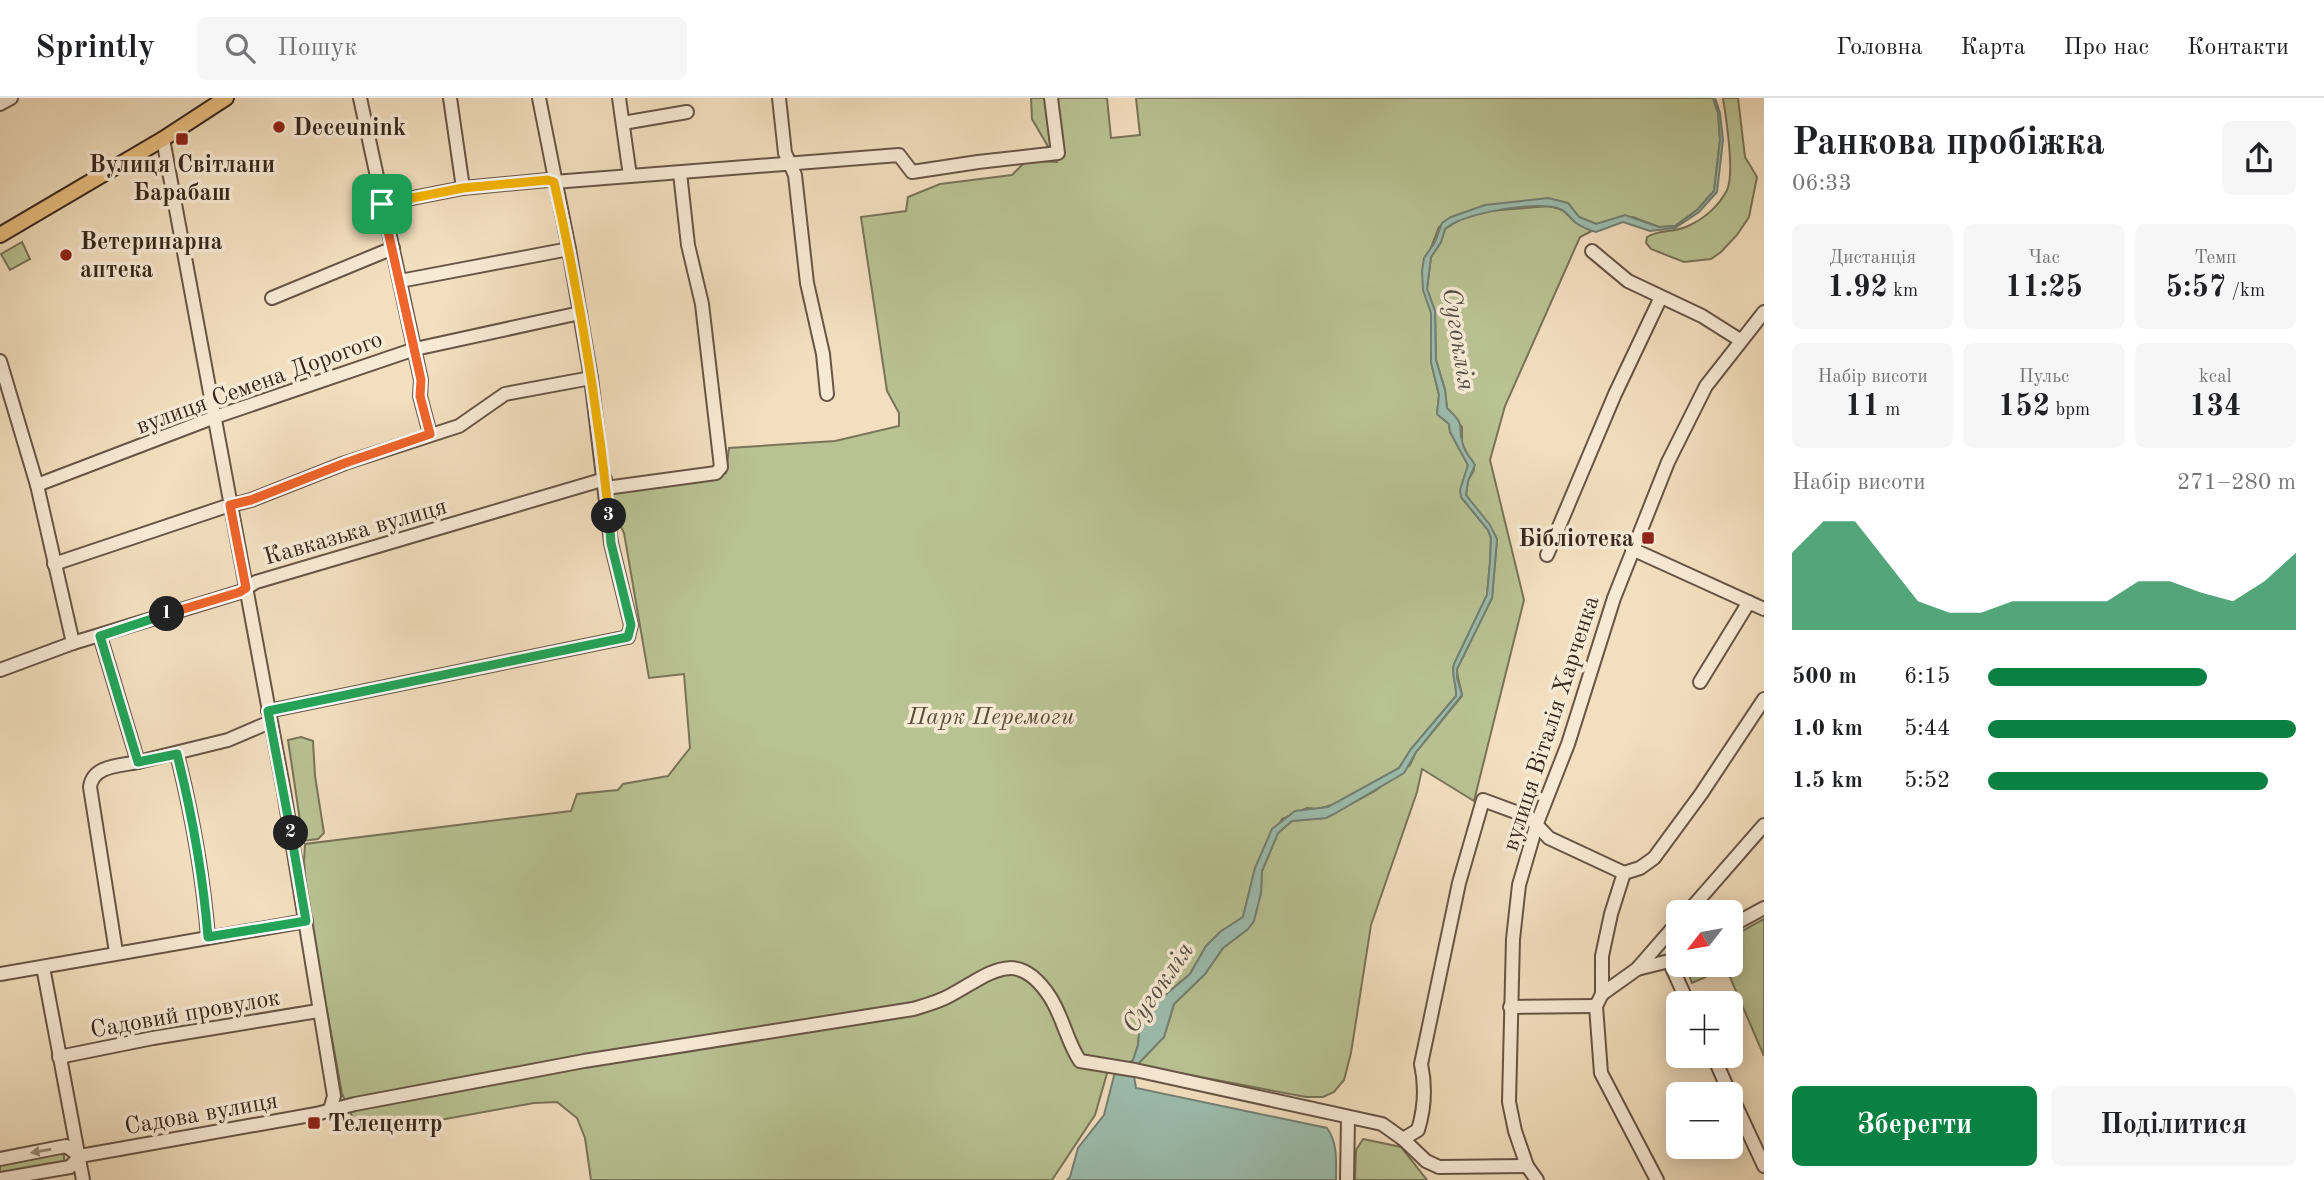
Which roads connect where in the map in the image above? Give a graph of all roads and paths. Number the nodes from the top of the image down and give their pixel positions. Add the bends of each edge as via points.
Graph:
1 (10, 98) edge
2 (226, 98) edge
3 (360, 98) edge
4 (450, 98) edge
5 (539, 98) edge
6 (619, 98) edge
7 (779, 98) edge
8 (1051, 98) edge
9 (0, 104) edge
10 (687, 112) dead end
11 (623, 122) junction
12 (163, 139) junction
13 (789, 164) junction
14 (680, 173) junction
15 (630, 176) junction
16 (554, 182) junction
17 (463, 188) junction
18 (382, 204) junction
19 (0, 235) edge
20 (393, 248) junction
21 (569, 249) junction
22 (1592, 251) dead end
23 (400, 281) junction
24 (1661, 297) junction
25 (272, 298) dead end
26 (1764, 312) edge
27 (580, 313) junction
28 (1740, 340) junction
29 (415, 349) junction
30 (0, 361) edge
31 (592, 378) junction
32 (827, 394) dead end
33 (215, 417) junction
34 (430, 434) junction
35 (605, 484) junction
36 (37, 485) junction
37 (230, 505) junction
38 (1632, 549) junction
39 (1547, 555) dead end
40 (54, 564) junction
41 (246, 588) junction
42 (1749, 602) junction
43 (1764, 609) edge
44 (100, 636) junction
45 (73, 643) junction
46 (0, 670) edge
47 (1700, 681) dead end
48 (1764, 699) edge
49 (269, 717) junction
50 (177, 754) junction
51 (138, 762) junction
52 (1537, 823) junction
53 (1764, 825) edge
54 (1624, 873) junction
55 (1698, 900) edge
56 (1764, 908) edge
57 (1743, 919) edge
58 (306, 921) junction
59 (1666, 936) edge
60 (208, 937) junction
61 (116, 953) junction
62 (1666, 961) edge
63 (43, 967) junction
64 (1637, 970) junction
65 (0, 974) edge
66 (1599, 1000) junction
67 (1510, 1007) junction
68 (318, 1011) junction
69 (59, 1057) junction
70 (330, 1110) junction
71 (1348, 1117) junction
72 (1743, 1120) edge
73 (1402, 1139) junction
74 (79, 1156) junction
75 (0, 1159) edge
76 (1764, 1166) edge
77 (1527, 1167) junction
78 (0, 1180) edge
79 (83, 1180) edge
80 (1347, 1180) edge
81 (1536, 1180) edge
82 (1657, 1180) edge

1 - 9 street
2 - 12 main road
3 - 18 street
4 - 17 street
5 - 16 street
6 - 11 street
7 - 13 street
8 - 13 street via 1058,153 912,172 899,155
10 - 11 street
11 - 15 street
12 - 19 main road
12 - 33 street
13 - 14 street
13 - 32 street
14 - 15 street
14 - 35 street, Кавказька вулиця via 688,245 702,304 721,467 716,473
15 - 16 street
16 - 17 street
16 - 21 street
17 - 18 street
18 - 20 street
20 - 23 street
20 - 25 street
21 - 23 street
21 - 27 street
22 - 24 street via 1628,281
23 - 29 street
24 - 28 street
24 - 39 street
26 - 28 street, вулиця Віталія Харченка
27 - 29 street, вулиця Семена Дорогого
27 - 31 street
28 - 38 street, вулиця Віталія Харченка via 1706,386
29 - 33 street, вулиця Семена Дорогого
29 - 34 street
30 - 36 street
31 - 34 street via 505,394 459,426
31 - 35 street
33 - 36 street, вулиця Семена Дорогого
33 - 37 street
34 - 37 street
35 - 41 street, Кавказька вулиця
35 - 49 street via 611,543 631,625 628,637
36 - 40 street
37 - 40 street
37 - 41 street
38 - 42 street
38 - 52 street, вулиця Віталія Харченка
40 - 45 street
41 - 44 street, Кавказька вулиця
41 - 49 street
42 - 43 street
42 - 47 street
44 - 45 street, Кавказька вулиця
44 - 51 street
45 - 46 street, Кавказька вулиця
48 - 54 street via 1654,859
49 - 50 street via 228,740
49 - 58 street
50 - 51 street
50 - 60 street via 191,808
51 - 61 street via 96,772 91,778
52 - 54 street via 1549,838
52 - 67 street, вулиця Віталія Харченка via 1519,885
52 - 73 street via 1483,800 1459,883 1422,1064 1422,1118 1418,1130
53 - 55 street
54 - 66 street via 1602,956
56 - 57 street
58 - 60 street
58 - 68 street
59 - 64 street
60 - 61 street
61 - 63 street
62 - 64 street
63 - 65 street
63 - 69 street
64 - 66 street
66 - 67 street
66 - 82 street via 1601,1073
67 - 77 street, вулиця Віталія Харченка via 1509,1102
68 - 69 street, Садовий провулок
68 - 70 street via 334,1096
69 - 74 street
70 - 71 street, Садова вулиця via 584,1060 913,1009 1005,967 1029,975 1041,985 1061,1016 1080,1061
70 - 74 street, Садова вулиця
71 - 73 street via 1382,1124
71 - 80 street
72 - 76 street
73 - 77 street via 1415,1153 1440,1167
74 -> 75 street, Садова вулиця via 66,1146
74 - 78 street, Садова вулиця via 70,1167
74 - 79 street
77 - 81 street, вулиця Віталія Харченка

